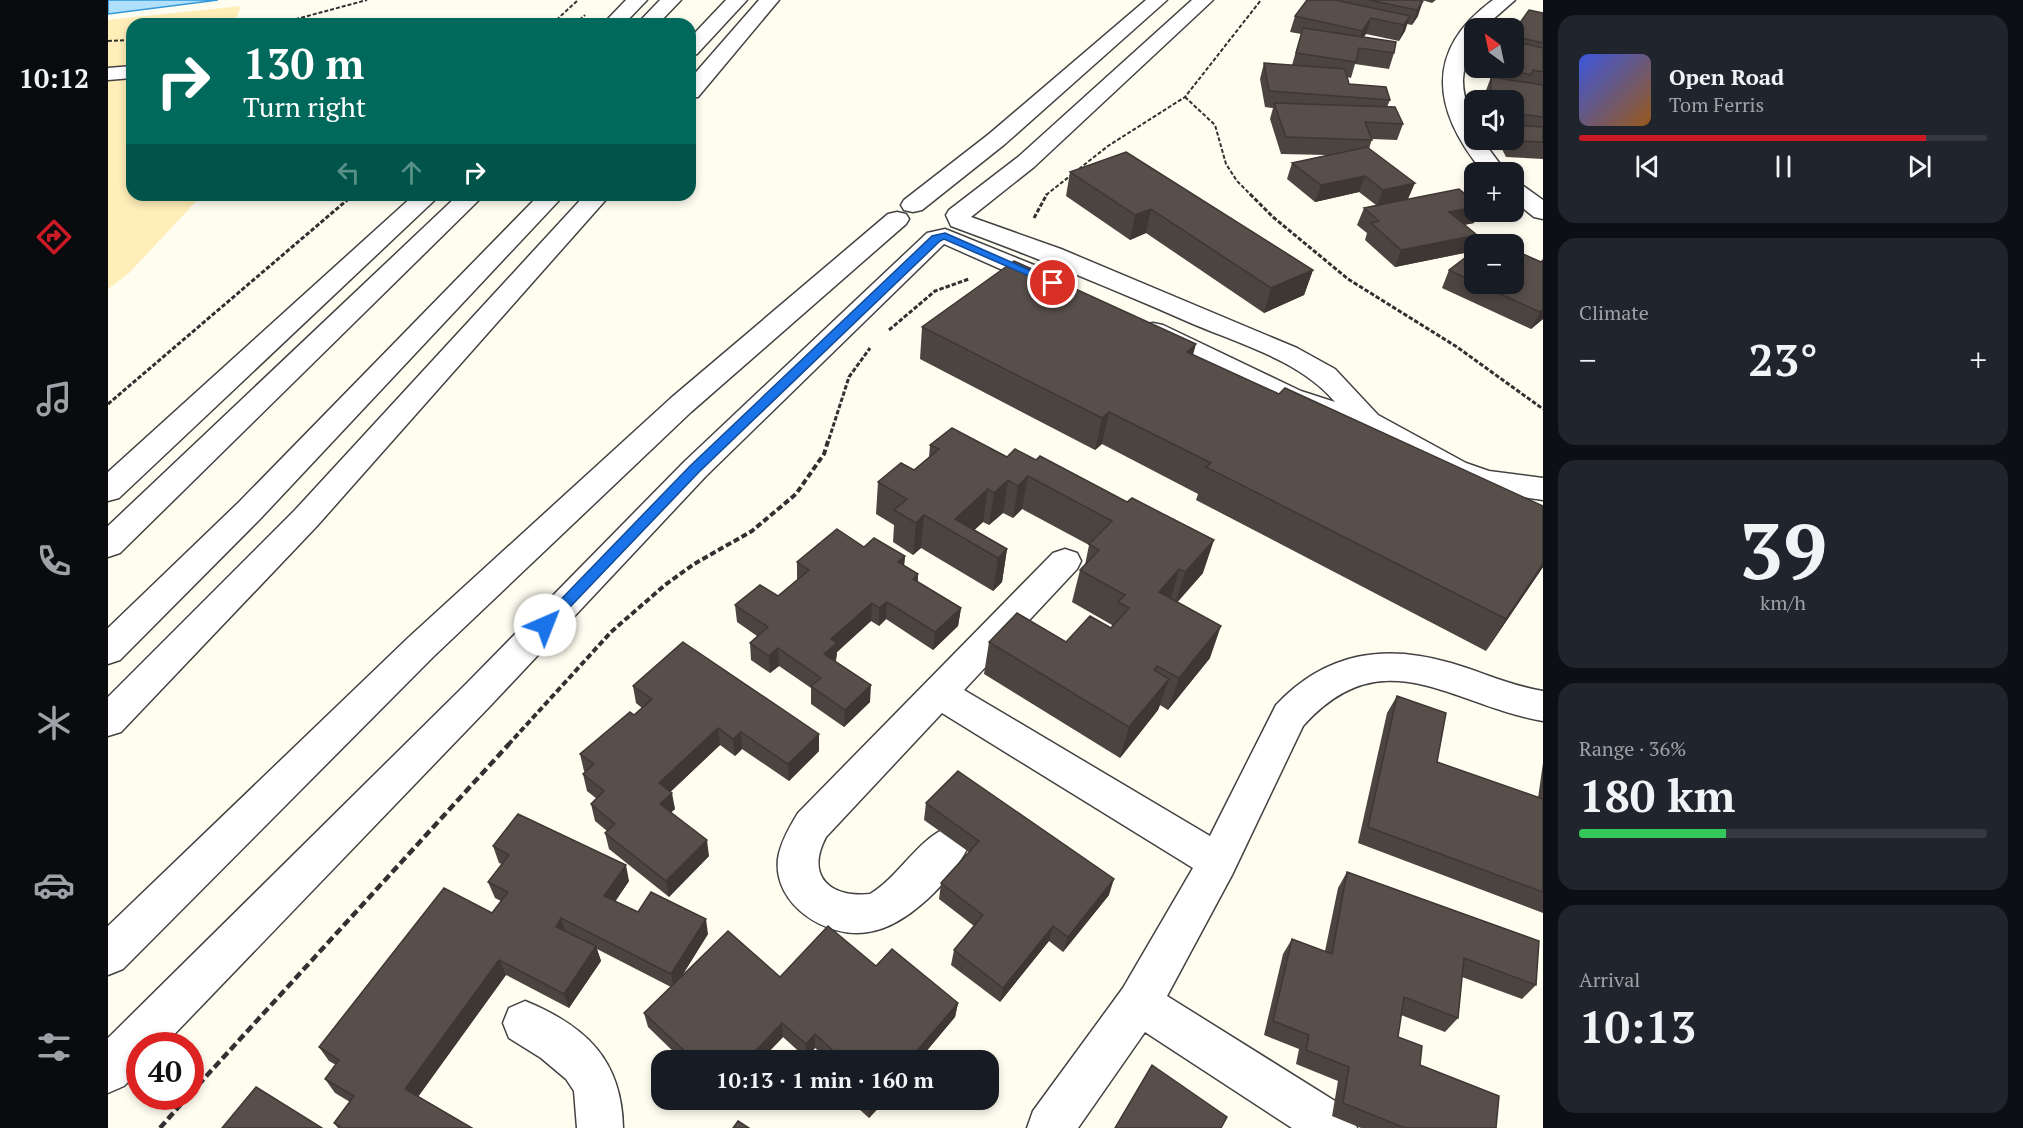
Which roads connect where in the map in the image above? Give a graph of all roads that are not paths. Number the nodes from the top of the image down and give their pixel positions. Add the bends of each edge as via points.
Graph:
1 (637, 0) edge
2 (670, 0) edge
3 (736, 0) edge
4 (769, 0) edge
5 (1157, 0) edge
6 (1203, 0) edge
7 (1505, 0) edge
8 (619, 18) edge
9 (653, 18) edge
10 (715, 24) junction
11 (744, 29) junction
12 (696, 44) edge
13 (126, 72) edge
14 (108, 74) edge
15 (696, 85) edge
16 (1486, 162) edge
17 (1524, 198) edge
18 (421, 201) edge
19 (466, 201) edge
20 (546, 201) edge
21 (593, 201) edge
22 (905, 212) junction
23 (1543, 212) edge
24 (950, 228) junction
25 (1021, 254) junction
26 (1074, 293) edge
27 (1126, 318) edge
28 (1368, 422) junction
29 (1543, 489) edge
30 (108, 490) edge
31 (108, 545) edge
32 (1065, 561) dead end
33 (108, 650) edge
34 (938, 693) junction
35 (1543, 706) edge
36 (108, 721) edge
37 (950, 845) dead end
38 (1218, 862) junction
39 (108, 955) edge
40 (1139, 1003) junction
41 (525, 1023) dead end
42 (108, 1070) edge
43 (600, 1128) edge
44 (1050, 1128) edge
45 (1334, 1128) edge

1 - 8 street
2 - 9 street
3 - 10 street
4 - 11 street
5 - 22 street via 998,139
6 - 24 street
7 - 16 street via 1467,31 1453,62 1451,79 1459,118
10 - 11 street
10 - 12 street
11 - 15 street
13 - 14 street
17 - 23 street
18 - 30 street
19 - 31 street
20 - 33 street via 250,510
21 - 36 street via 306,518
22 - 24 street via 944,206
22 - 24 street via 898,225 912,235
22 - 39 street via 681,405 499,574
24 - 25 street
24 - 42 street via 694,469 479,694
25 - 26 street
25 - 28 street via 1307,364 1340,389
27 - 28 street via 1291,398
28 - 29 street via 1455,470 1486,481
32 - 34 street
34 - 37 street via 812,825 797,861 806,888 829,909 849,915 872,913 892,905
34 - 38 street
35 - 38 street via 1418,668 1384,666 1326,680 1305,696 1289,716
38 - 40 street
40 - 44 street
40 - 45 street
41 - 43 street via 561,1043 580,1060 595,1082 601,1109

